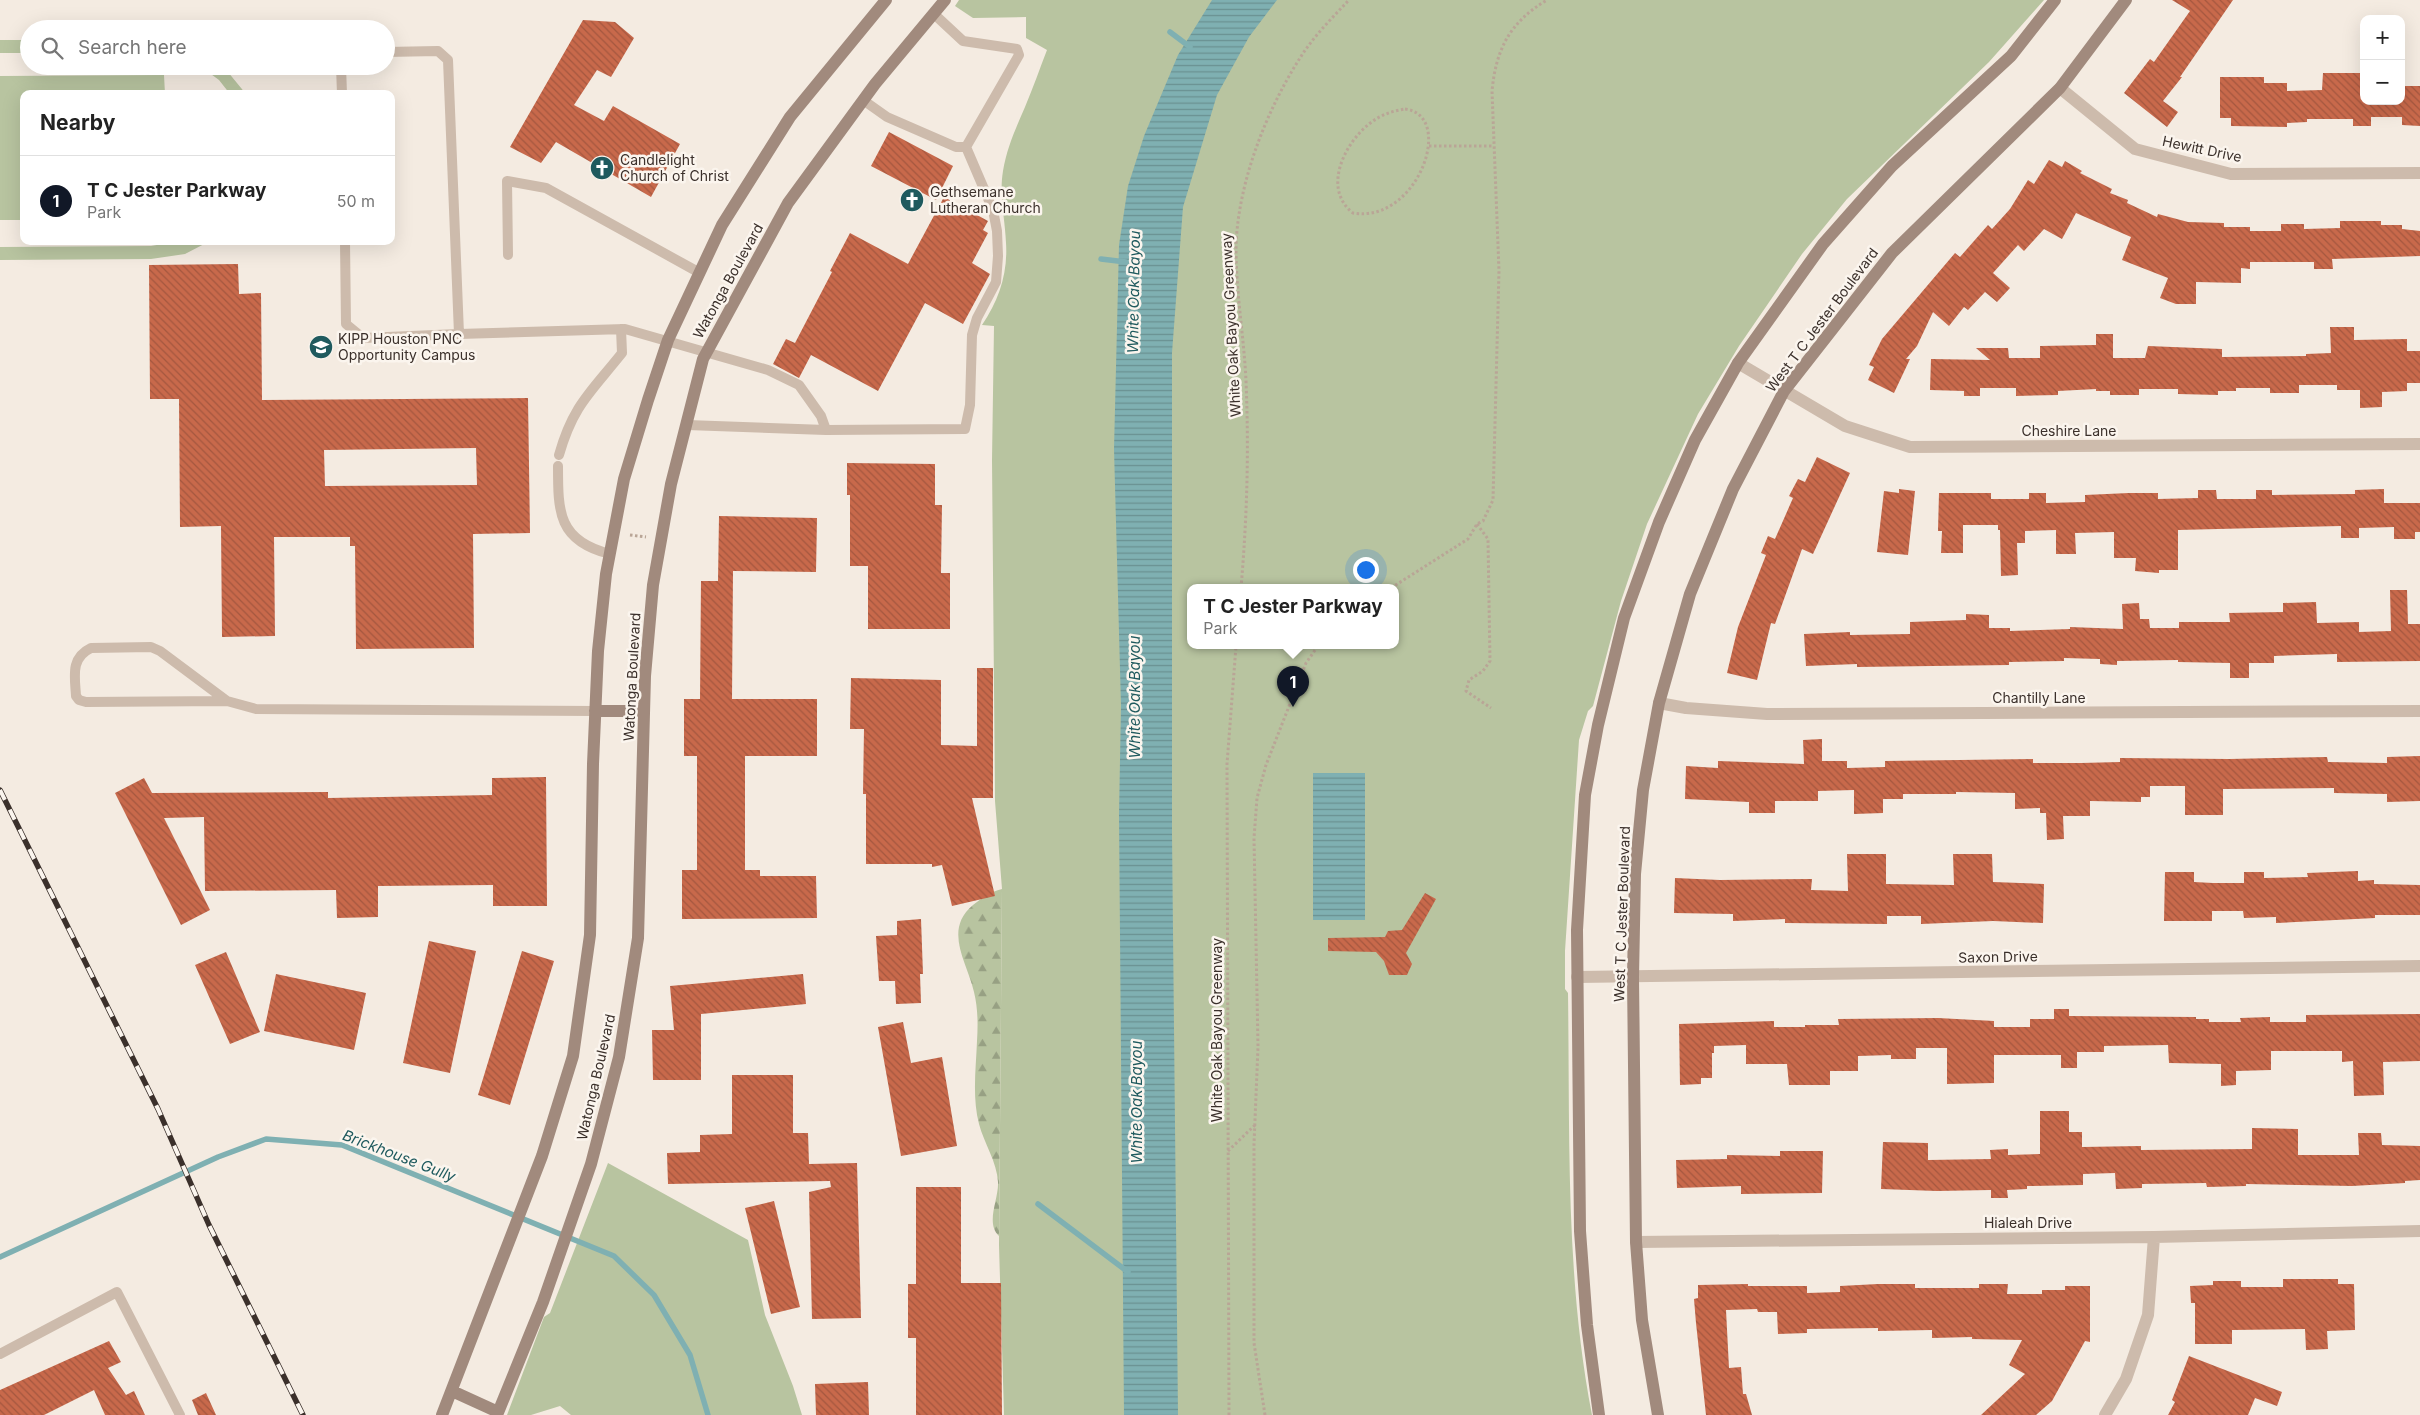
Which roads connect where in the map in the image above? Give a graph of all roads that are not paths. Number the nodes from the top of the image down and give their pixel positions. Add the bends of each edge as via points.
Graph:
1 (886, 0) edge
2 (946, 0) edge
3 (2055, 0) edge
4 (2126, 0) edge
5 (934, 14) junction
6 (395, 52) edge
7 (341, 75) edge
8 (2060, 88) junction
9 (342, 90) edge
10 (863, 100) junction
11 (966, 147) junction
12 (2420, 173) edge
13 (345, 245) edge
14 (508, 255) dead end
15 (700, 273) junction
16 (620, 329) junction
17 (459, 334) junction
18 (668, 340) junction
19 (706, 353) junction
20 (1738, 363) junction
21 (1784, 390) junction
22 (687, 425) junction
23 (826, 430) junction
24 (2420, 444) edge
25 (559, 454) dead end
26 (558, 466) dead end
27 (610, 554) junction
28 (227, 701) junction
29 (1659, 703) junction
30 (595, 711) junction
31 (644, 711) junction
32 (2420, 711) edge
33 (2420, 966) edge
34 (1577, 977) junction
35 (1633, 977) junction
36 (2420, 1231) edge
37 (2154, 1237) junction
38 (1636, 1242) junction
39 (0, 1354) edge
40 (452, 1391) junction
41 (497, 1414) edge
42 (180, 1415) edge
43 (442, 1415) edge
44 (1599, 1415) edge
45 (1658, 1415) edge
46 (2105, 1415) edge

1 - 15 main road, Watonga Boulevard via 790,117 722,225
2 - 5 main road, Watonga Boulevard
3 - 20 main road via 2011,56 1892,166 1823,244
4 - 8 main road, West T C Jester Boulevard
5 - 10 main road, Watonga Boulevard
5 - 11 lane via 962,41 1017,49 1019,55
6 - 17 lane via 438,51 448,60
7 - 9 lane
8 - 12 street, Hewitt Drive via 2135,149 2231,174
8 - 21 main road, West T C Jester Boulevard via 1892,253
10 - 11 lane via 887,117 956,147
10 - 19 main road, Watonga Boulevard via 788,203
11 - 23 lane via 993,210 998,256 996,282 972,335 970,405 965,429
13 - 17 lane via 346,324 363,338
14 - 15 lane via 507,182 546,188
15 - 18 main road, Watonga Boulevard
16 - 17 lane
16 - 18 lane
16 - 25 lane via 622,353 575,411
18 - 19 lane
18 - 27 main road, Watonga Boulevard via 624,479
19 - 22 main road, Watonga Boulevard
19 - 23 lane via 768,370 799,385 821,416
20 - 21 street, Cheshire Lane
20 - 34 main road via 1695,440 1659,522 1624,618 1585,795
21 - 24 street, Cheshire Lane via 1845,426 1910,447
21 - 29 main road, West T C Jester Boulevard via 1733,489 1690,594
22 - 23 lane
22 - 31 main road, Watonga Boulevard via 671,484 653,585
26 - 27 lane via 558,499 570,534 590,549
27 - 30 main road, Watonga Boulevard via 598,651
28 - 28 lane via 78,700 76,661 82,652 91,648 151,647
28 - 30 lane via 256,709
29 - 32 street, Chantilly Lane via 1767,714
29 - 35 main road, West T C Jester Boulevard via 1643,790 1635,874
30 - 31 main road
30 - 40 main road, Watonga Boulevard via 590,935 573,1056 542,1156
31 - 41 main road, Watonga Boulevard via 638,938 619,1057 591,1164 543,1302
33 - 35 street, Saxon Drive
34 - 35 street, Saxon Drive
34 - 44 main road via 1580,1230 1586,1325
35 - 38 main road, West T C Jester Boulevard
36 - 37 street, Hialeah Drive
37 - 38 street, Hialeah Drive
37 - 46 street via 2148,1315 2126,1379
38 - 45 main road, West T C Jester Boulevard via 1642,1320
39 - 42 lane via 117,1292
40 - 41 main road
40 - 43 main road, Watonga Boulevard

